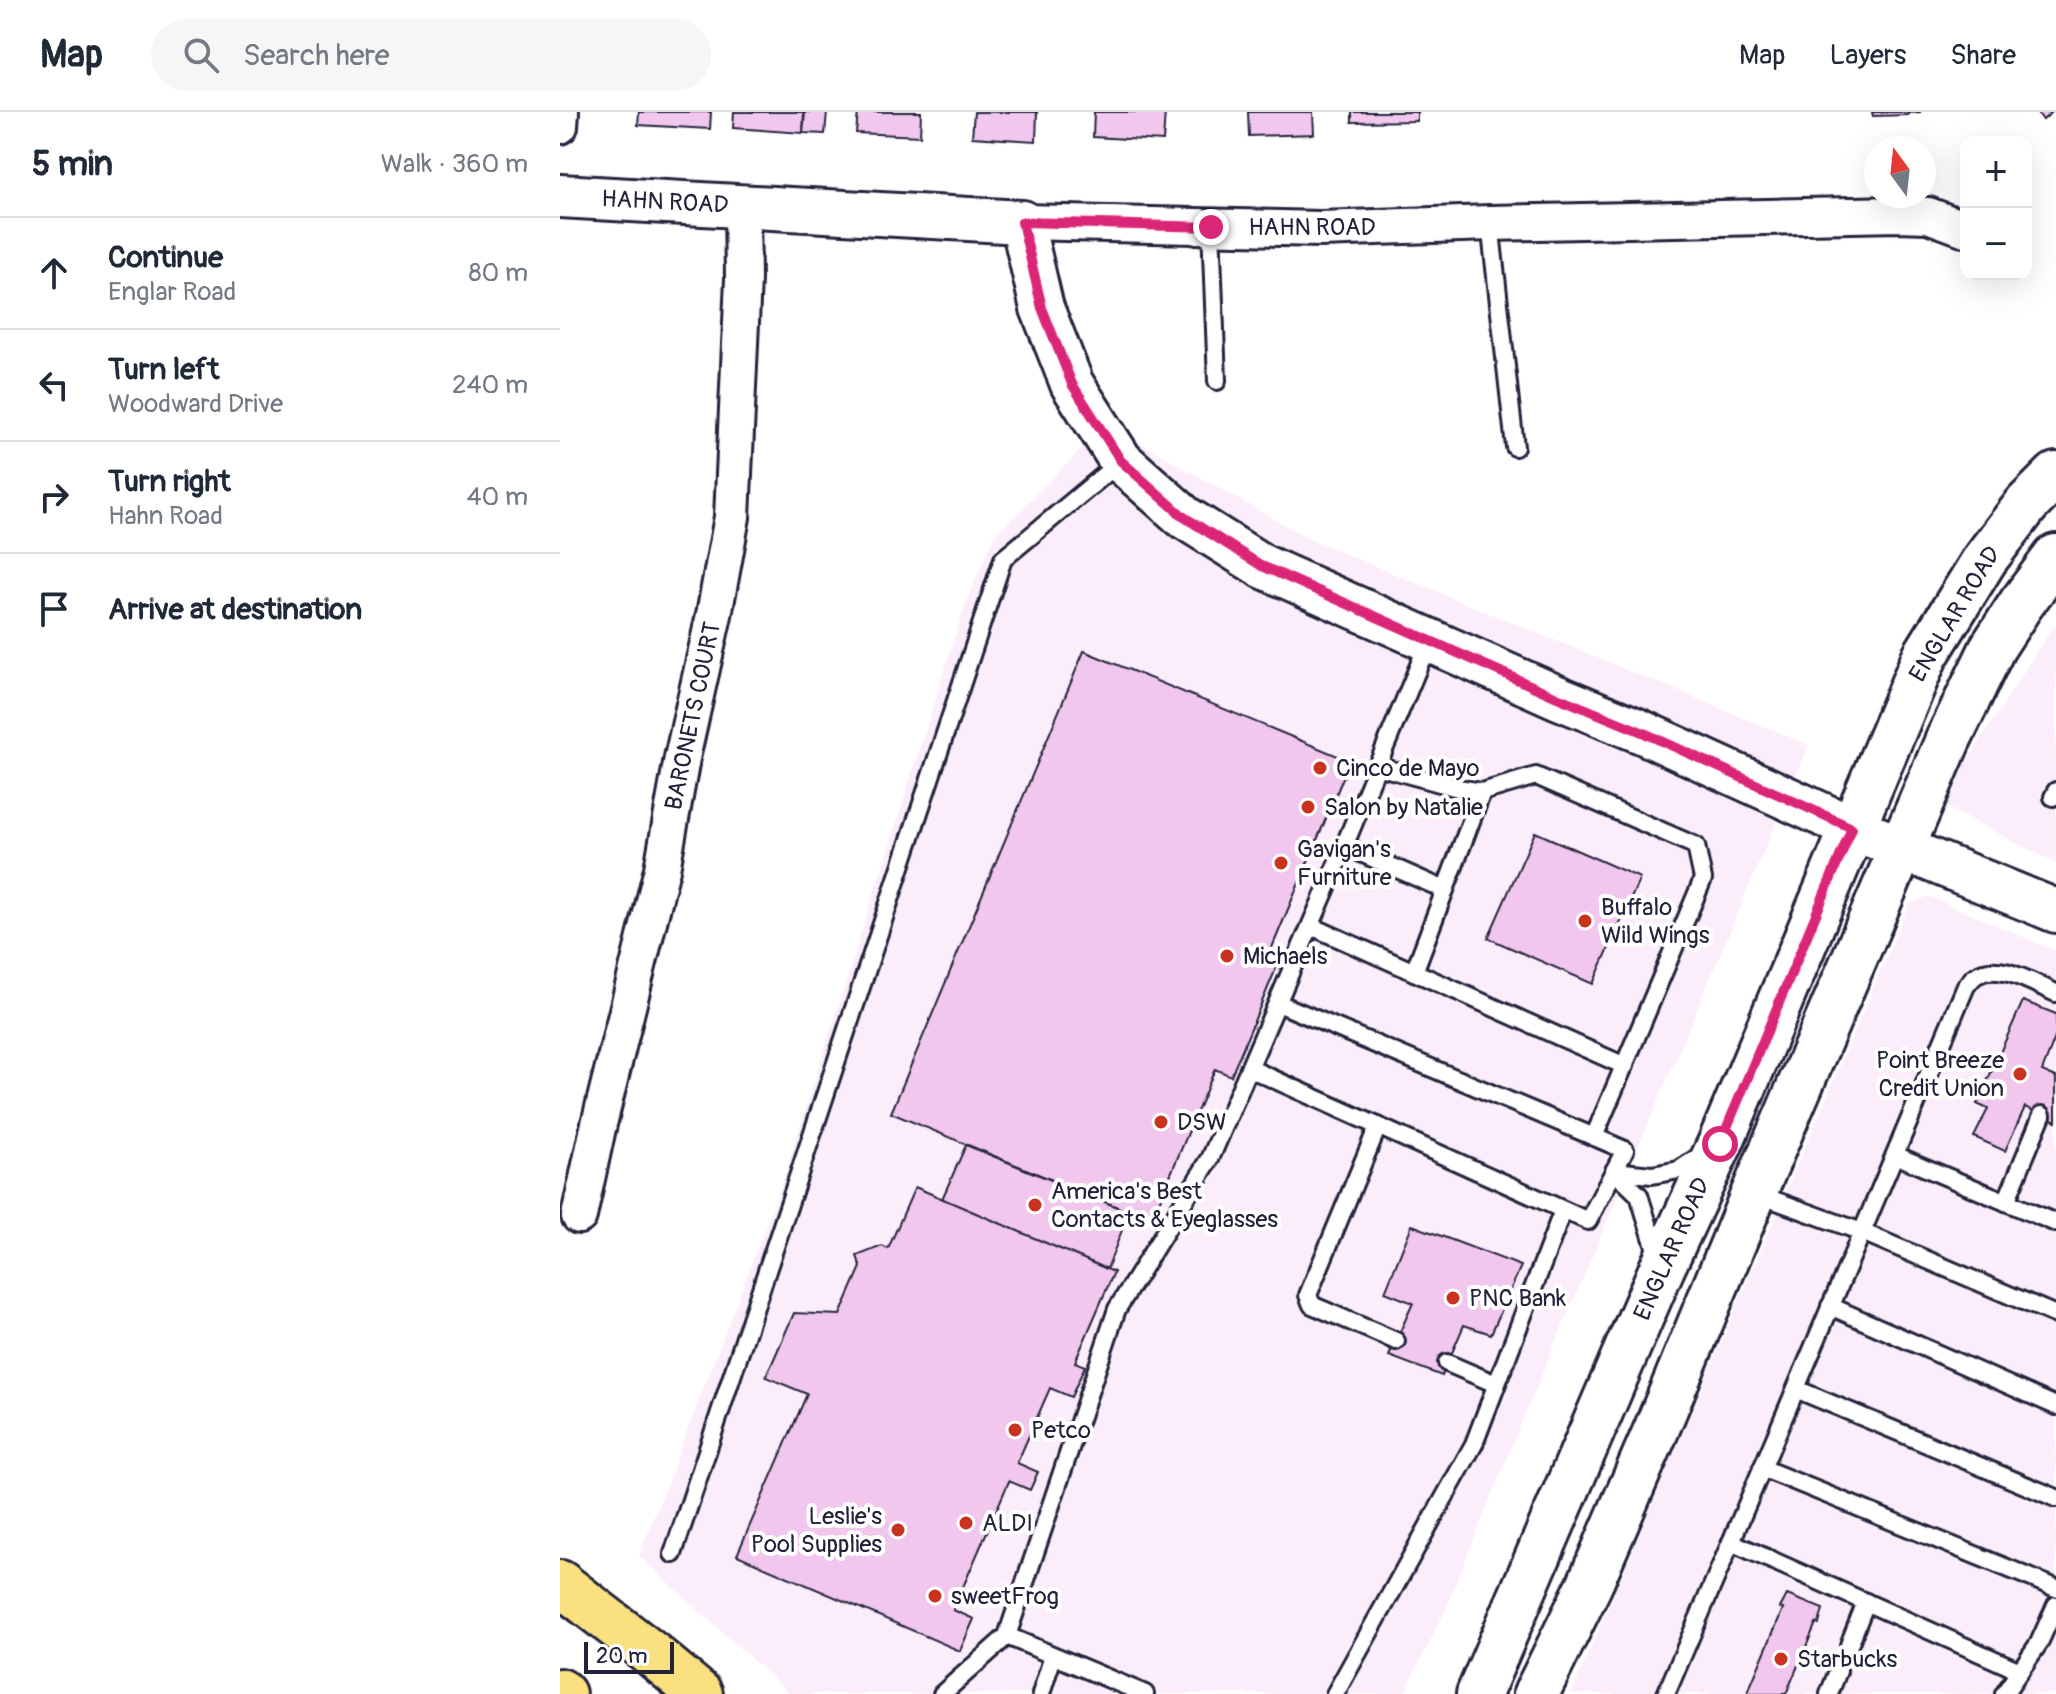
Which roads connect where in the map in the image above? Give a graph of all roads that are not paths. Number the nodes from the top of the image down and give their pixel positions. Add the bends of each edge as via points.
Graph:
1 (561, 112) edge
2 (560, 126) edge
3 (560, 196) edge
4 (742, 207) junction
5 (1022, 222) junction
6 (1490, 223) junction
7 (1211, 227) junction
8 (1960, 227) edge
9 (1217, 381) dead end
10 (1515, 447) dead end
11 (1121, 461) junction
12 (2056, 475) edge
13 (2056, 557) edge
14 (1430, 640) junction
15 (1377, 766) junction
16 (1482, 792) junction
17 (1852, 828) junction
18 (1345, 846) junction
19 (1901, 849) junction
20 (1445, 890) junction
21 (2056, 911) edge
22 (1311, 926) junction
23 (1414, 972) junction
24 (2056, 993) edge
25 (1278, 1003) junction
26 (1625, 1066) junction
27 (1249, 1068) junction
28 (2042, 1115) dead end
29 (1378, 1126) junction
30 (1594, 1137) junction
31 (1720, 1144) junction
32 (1895, 1155) junction
33 (1614, 1171) junction
34 (1754, 1193) junction
35 (2006, 1202) junction
36 (1563, 1210) junction
37 (579, 1216) dead end
38 (2056, 1223) edge
39 (1862, 1232) junction
40 (1662, 1268) junction
41 (1830, 1306) junction
42 (2056, 1315) edge
43 (1396, 1341) dead end
44 (1447, 1363) dead end
45 (1496, 1384) junction
46 (1796, 1389) junction
47 (2056, 1406) edge
48 (1762, 1468) junction
49 (2056, 1498) edge
50 (1731, 1542) junction
51 (673, 1554) dead end
52 (560, 1583) edge
53 (2056, 1588) edge
54 (1866, 1602) junction
55 (2056, 1605) edge
56 (1007, 1636) junction
57 (1849, 1645) dead end
58 (1053, 1656) junction
59 (1838, 1671) dead end
60 (2020, 1671) junction
61 (700, 1694) edge
62 (942, 1694) edge
63 (1041, 1694) edge
64 (1145, 1694) edge
65 (1335, 1694) edge
66 (1479, 1694) edge
67 (1536, 1694) edge
68 (1666, 1694) edge
69 (1829, 1694) edge
70 (2004, 1694) edge

1 - 2 street
3 - 4 street, HAHN ROAD
4 - 5 street, HAHN ROAD
4 - 37 street, BARONETS COURT via 732,517 662,869
5 - 7 street, HAHN ROAD
5 - 11 street via 1042,308 1072,384
6 - 7 street, HAHN ROAD
6 - 8 street, HAHN ROAD via 1898,214 1928,215
6 - 10 lane
7 - 9 lane
11 - 14 street via 1184,517 1262,566
11 - 51 lane via 1003,559
12 - 17 main road, ENGLAR ROAD via 1985,559 1925,656
13 - 19 main road, ENGLAR ROAD via 1993,647
14 - 15 lane
14 - 17 street
15 - 16 lane
15 - 18 lane
16 - 20 lane
16 - 26 lane via 1536,776 1696,846 1703,879
17 - 19 street
17 - 31 main road, ENGLAR ROAD
18 - 20 lane
18 - 22 lane
19 - 21 street
19 - 34 main road, ENGLAR ROAD
20 - 23 lane
22 - 23 lane
22 - 25 lane
23 - 26 lane
24 - 32 lane via 2002,970 1975,976 1966,986
25 - 27 lane
25 - 30 lane
26 - 30 lane
27 - 29 lane
27 - 56 lane via 1210,1159 1117,1309
28 - 35 lane
29 - 36 lane
29 - 43 lane via 1308,1295 1312,1305
30 - 33 lane via 1625,1150
31 - 33 lane via 1679,1170 1652,1175
31 - 40 main road, ENGLAR ROAD
32 - 35 lane
32 - 39 lane
33 - 36 lane via 1588,1221
33 - 40 lane via 1639,1195
34 - 39 lane
34 - 67 main road, ENGLAR ROAD via 1595,1572
35 - 38 lane
36 - 45 lane
39 - 41 lane
39 - 42 lane
40 - 66 main road, ENGLAR ROAD
41 - 46 lane
41 - 47 lane
44 - 45 lane
45 - 65 lane via 1474,1444
46 - 48 lane
46 - 49 lane
48 - 50 lane
48 - 53 lane
50 - 54 lane
50 - 68 lane
52 - 61 highway
54 - 57 lane
54 - 60 lane
55 - 60 lane
56 - 58 lane
56 - 62 lane
58 - 63 lane
58 - 64 lane
59 - 69 lane
60 - 70 lane

